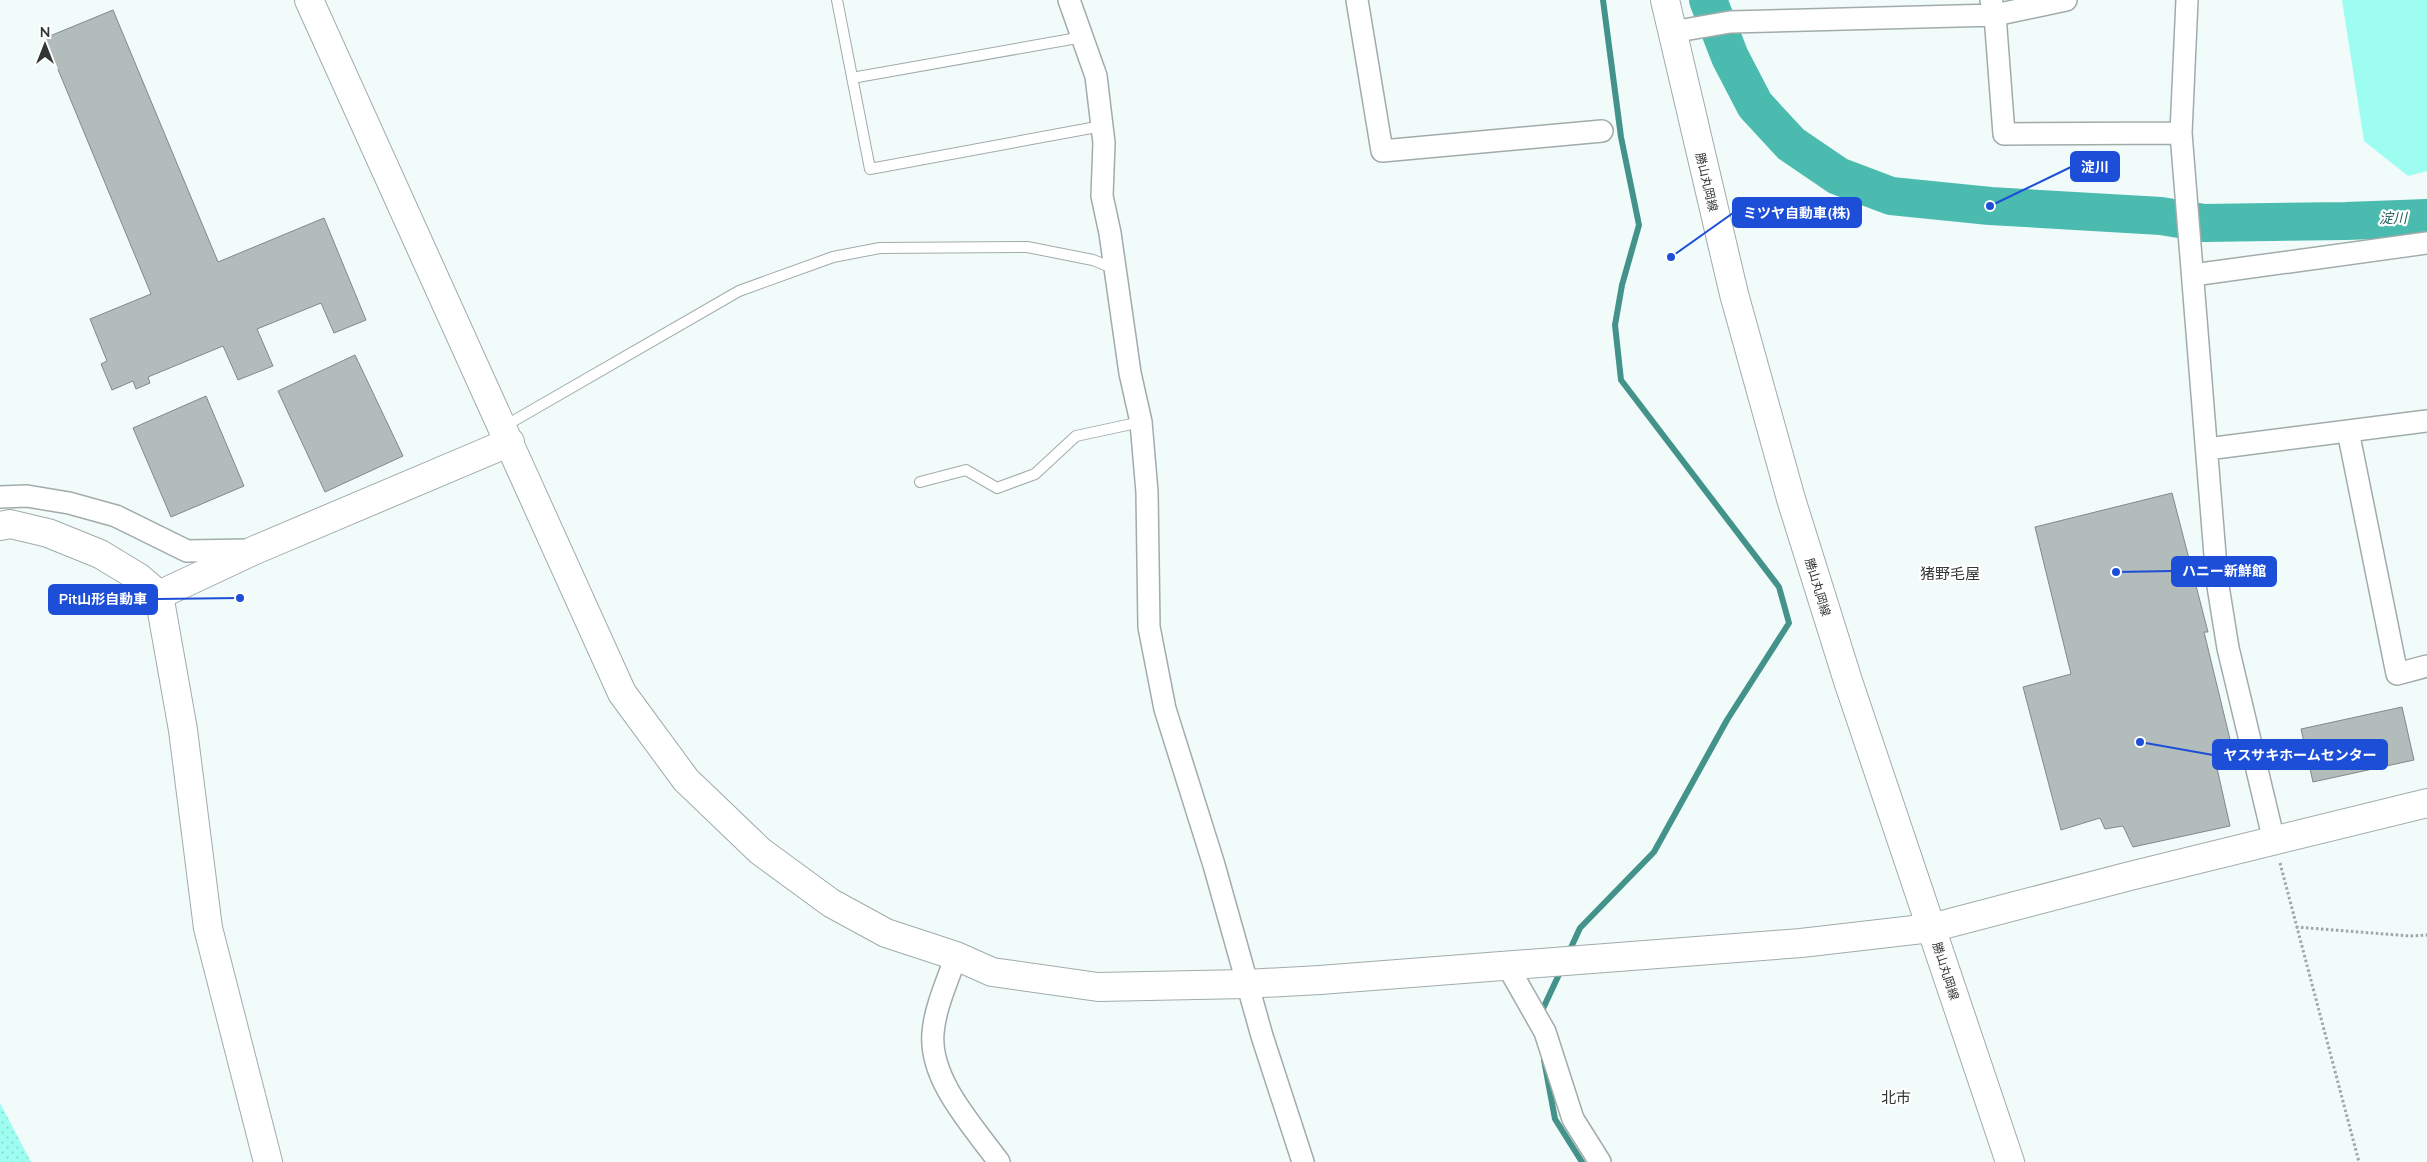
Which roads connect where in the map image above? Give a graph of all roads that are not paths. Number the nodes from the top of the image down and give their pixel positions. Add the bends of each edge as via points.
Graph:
1 (309, 0) edge
2 (837, 0) edge
3 (1069, 0) edge
4 (1357, 0) edge
5 (1665, 0) edge
6 (2066, 0) edge
7 (2187, 0) edge
8 (1993, 8) edge
9 (1854, 9) edge
10 (1681, 30) junction
11 (1082, 37) junction
12 (852, 78) junction
13 (1102, 126) junction
14 (1602, 132) dead end
15 (2181, 133) junction
16 (2427, 243) edge
17 (1116, 270) junction
18 (2192, 275) junction
19 (2427, 421) edge
20 (1141, 422) junction
21 (2348, 431) junction
22 (506, 434) junction
23 (2207, 449) junction
24 (920, 482) dead end
25 (0, 497) edge
26 (0, 526) edge
27 (256, 550) junction
28 (159, 595) junction
29 (2427, 666) edge
30 (2427, 803) edge
31 (2274, 841) junction
32 (1931, 928) junction
33 (956, 956) junction
34 (1507, 965) junction
35 (1246, 984) junction
36 (268, 1162) edge
37 (999, 1162) edge
38 (1304, 1162) edge
39 (1600, 1162) edge
40 (2010, 1162) edge

1 - 22 street
2 - 12 lane
3 - 11 street
4 - 14 street via 1382,151
5 - 10 street, 勝山丸岡線
6 - 8 street
7 - 15 street
8 - 9 street
8 - 15 street via 2004,134
9 - 10 street
10 - 32 street, 勝山丸岡線 via 1734,294 1791,499
11 - 12 lane
11 - 13 street via 1096,76
12 - 13 lane via 870,169
13 - 17 street via 1102,196
15 - 18 street
16 - 18 street
17 - 20 street via 1130,373
17 - 22 lane via 1093,260 1027,246 880,248 833,257 739,291
18 - 23 street
19 - 21 street
20 - 24 lane via 1076,436 1035,474 997,488 966,470
20 - 35 street via 1148,492 1149,627 1165,709 1214,865
21 - 23 street
21 - 29 street via 2396,674
22 - 27 street
22 - 33 street via 622,693 686,780 760,851 831,903 886,933
23 - 31 street via 2217,580 2225,628
25 - 27 street via 26,496 69,503 116,516 188,551
26 - 28 street via 10,524 48,533 100,554 138,577
27 - 28 street
28 - 36 street via 183,730 208,928
30 - 31 street
31 - 32 street
32 - 34 street via 1801,943
32 - 40 street, 勝山丸岡線
33 - 35 street via 992,972 1098,987
33 - 37 street via 933,1033 937,1065 946,1091
34 - 35 street
34 - 39 street via 1545,1032 1573,1119
35 - 38 street

